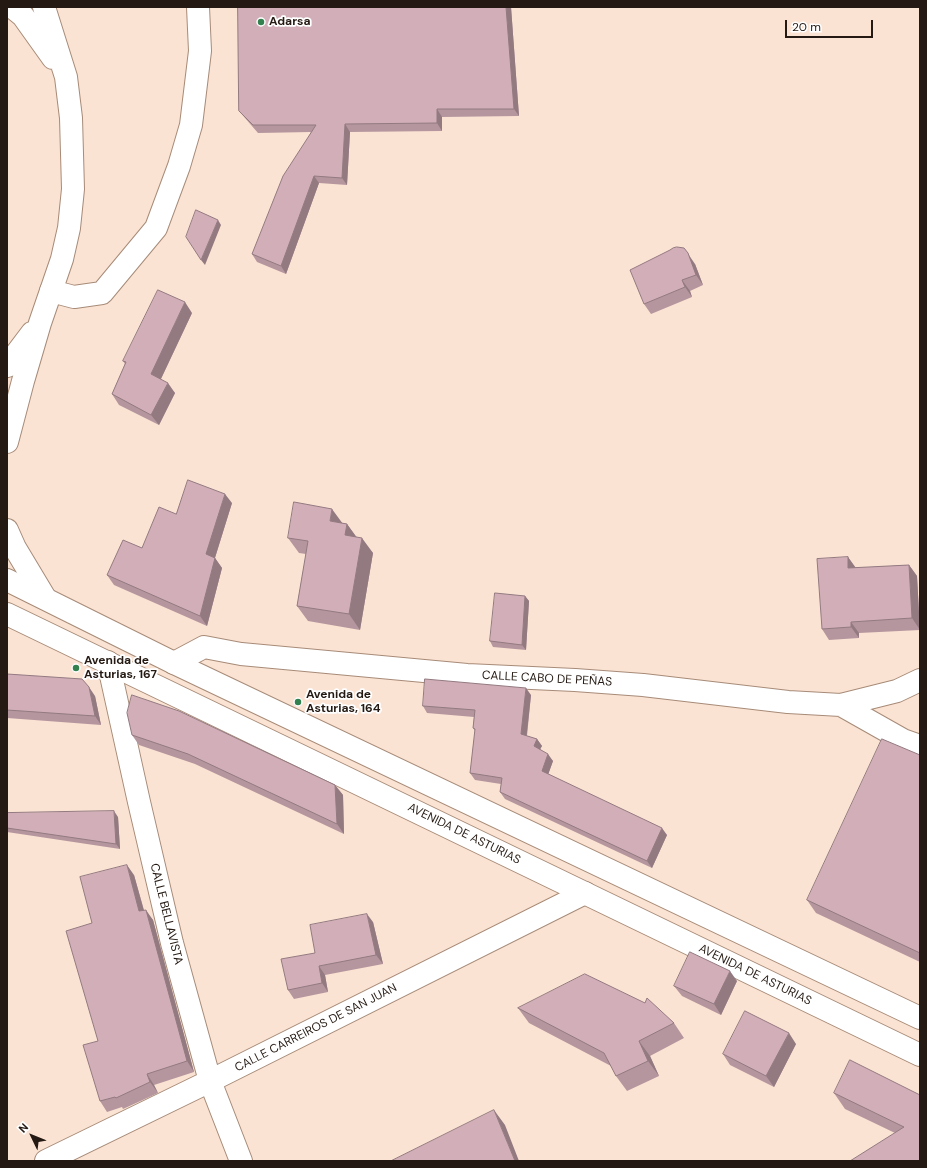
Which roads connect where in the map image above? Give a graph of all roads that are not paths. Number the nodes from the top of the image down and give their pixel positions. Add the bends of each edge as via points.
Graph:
1 (12, 7) edge
2 (44, 7) edge
3 (198, 7) edge
4 (66, 77) junction
5 (51, 291) junction
6 (40, 322) junction
7 (7, 366) edge
8 (7, 442) edge
9 (7, 530) edge
10 (7, 580) edge
11 (45, 598) junction
12 (7, 614) edge
13 (108, 662) junction
14 (174, 663) junction
15 (920, 680) edge
16 (840, 705) junction
17 (920, 746) edge
18 (585, 893) junction
19 (920, 1018) edge
20 (920, 1055) edge
21 (210, 1081) junction
22 (46, 1161) edge
23 (241, 1161) edge

1 - 4 main road via 23,16
2 - 4 main road
3 - 5 main road via 200,51 191,125 156,228 102,293 74,297
4 - 5 main road via 71,118 73,189 69,228
5 - 6 main road
6 - 7 main road
6 - 8 main road
9 - 11 main road
10 - 11 main road
11 - 14 main road
12 - 13 main road, AVENIDA DE ASTURIAS
13 - 18 main road, AVENIDA DE ASTURIAS
13 - 21 main road, CALLE BELLAVISTA via 172,943
14 - 16 main road, CALLE CABO DE PEÑAS via 204,647 241,654 444,673 643,685 788,702
14 - 19 main road
15 - 16 main road, CALLE CABO DE PEÑAS via 896,691
16 - 17 main road via 903,740
18 - 20 main road, AVENIDA DE ASTURIAS
18 - 21 main road, CALLE CARREIROS DE SAN JUAN
21 - 22 main road, CALLE CARREIROS DE SAN JUAN
21 - 23 main road, CALLE BELLAVISTA

